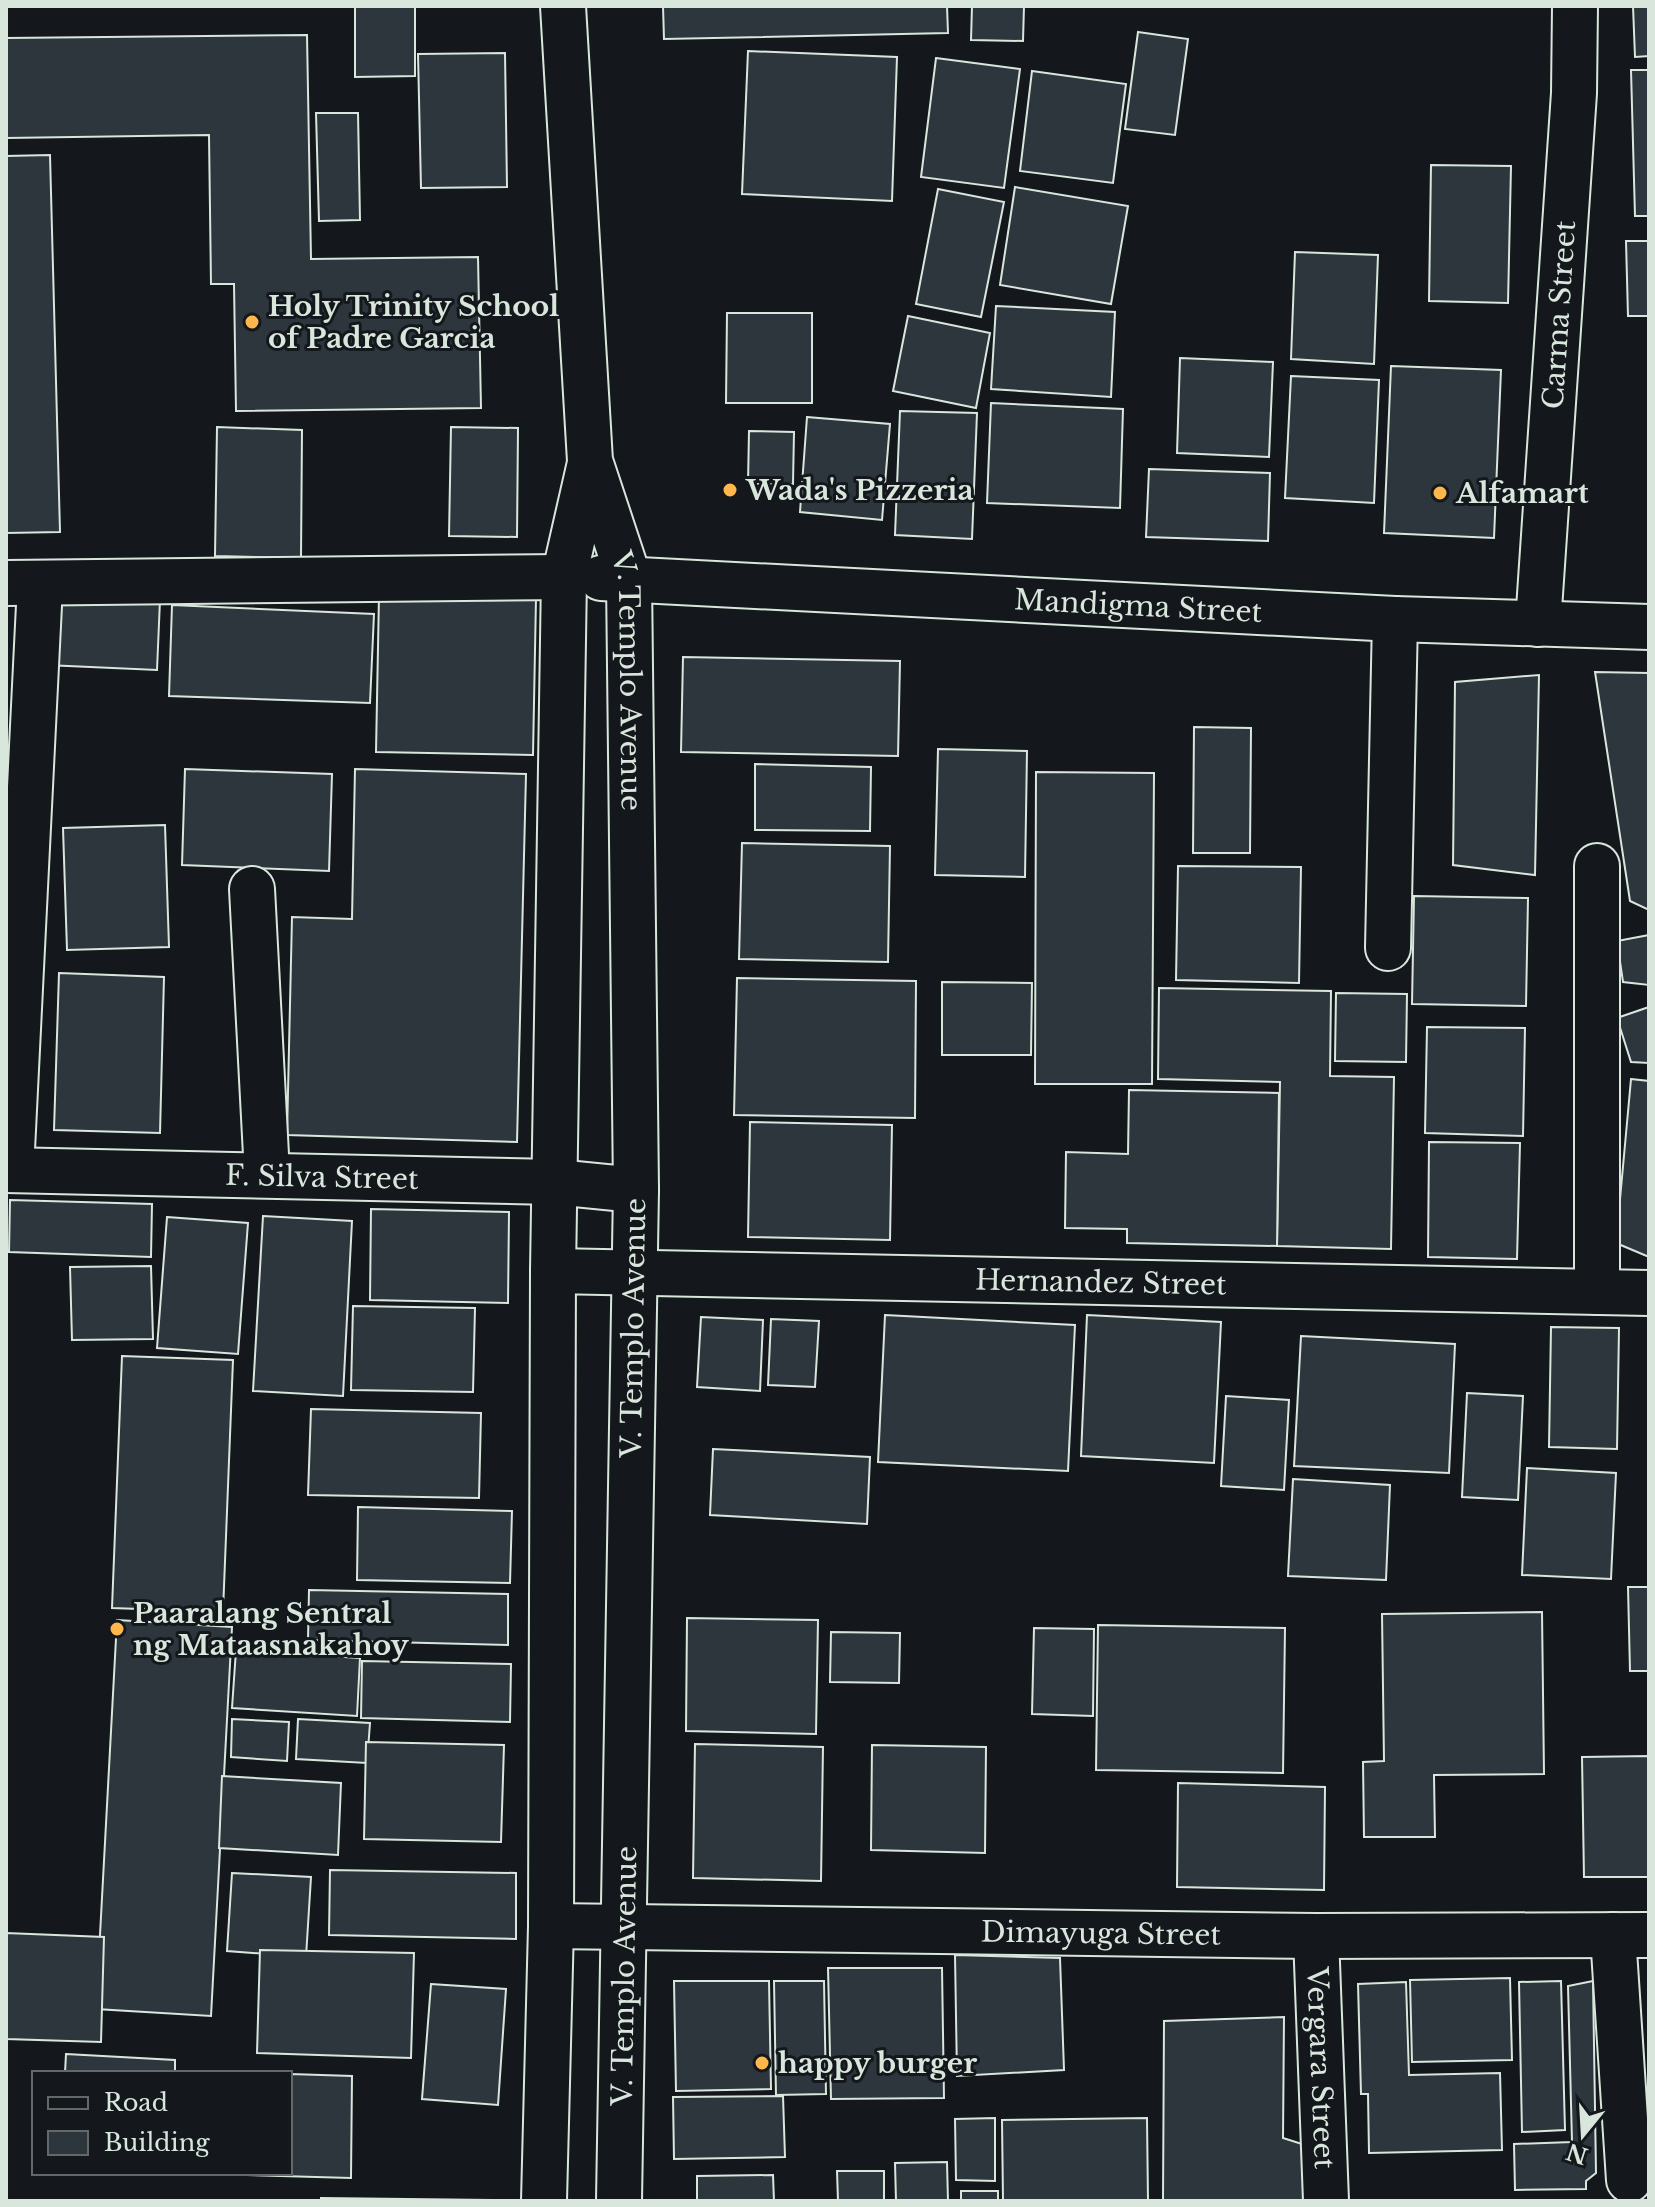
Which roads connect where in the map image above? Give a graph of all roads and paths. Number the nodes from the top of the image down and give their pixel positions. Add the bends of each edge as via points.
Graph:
1 (563, 6) edge
2 (1575, 6) edge
3 (590, 461) junction
4 (564, 577) junction
5 (629, 579) junction
6 (23, 584) edge
7 (1395, 619) junction
8 (1538, 624) junction
9 (1649, 627) edge
10 (1597, 866) dead end
11 (252, 889) dead end
12 (1388, 948) dead end
13 (9, 1170) edge
14 (267, 1174) junction
15 (555, 1182) junction
16 (636, 1190) junction
17 (553, 1271) junction
18 (633, 1272) junction
19 (1597, 1292) junction
20 (1649, 1293) edge
21 (551, 1926) junction
22 (625, 1928) junction
23 (1631, 1935) edge
24 (1316, 1936) junction
25 (1629, 2180) dead end
26 (544, 2201) edge
27 (619, 2201) edge
28 (1326, 2201) edge

1 - 3 street, V. Templo Avenue
2 - 8 street, Carma Street via 1574,93
3 - 4 street, V. Templo Avenue
3 - 5 street, V. Templo Avenue
4 - 5 street, Mandigma Street
4 - 6 street, Mandigma Street
4 - 15 street, V. Templo Avenue
5 - 7 street, Mandigma Street
5 - 16 street, V. Templo Avenue
6 - 13 street
7 - 8 street, Mandigma Street
7 - 12 street
8 - 9 street, Mandigma Street
10 - 19 street
11 - 14 street
13 - 14 street, F. Silva Street
14 - 15 street, F. Silva Street
15 - 16 street, F. Silva Street
15 - 17 street, V. Templo Avenue
16 - 18 street, V. Templo Avenue
17 - 18 street, Hernandez Street
17 - 21 street, V. Templo Avenue
18 - 19 street, Hernandez Street
18 - 22 street, V. Templo Avenue
19 - 20 street, Hernandez Street
21 - 22 street, Dimayuga Street
21 - 26 street, V. Templo Avenue
22 - 24 street, Dimayuga Street
22 - 27 street, V. Templo Avenue
23 - 24 street, Dimayuga Street
23 - 25 street
24 - 28 street, Vergara Street

